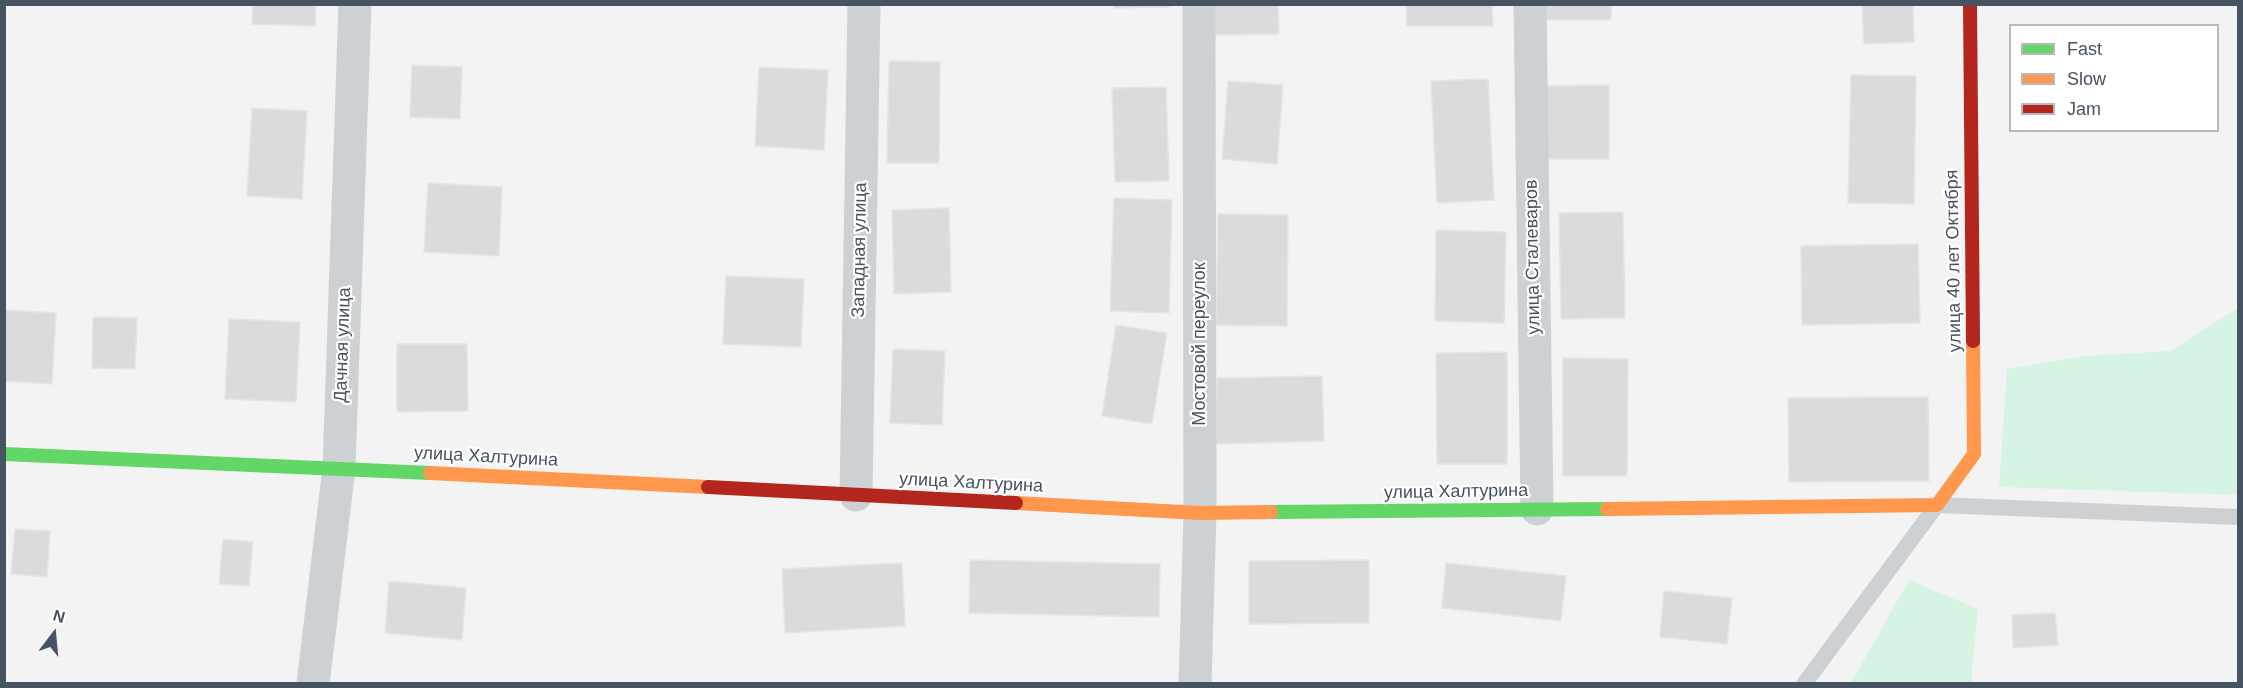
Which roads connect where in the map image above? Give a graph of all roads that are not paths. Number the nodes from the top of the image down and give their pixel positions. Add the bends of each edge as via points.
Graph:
1 (355, 4) edge
2 (864, 4) edge
3 (1199, 4) edge
4 (1530, 4) edge
5 (1970, 4) edge
6 (4, 454) edge
7 (339, 468) junction
8 (856, 495) junction
9 (1937, 505) junction
10 (1537, 509) junction
11 (1200, 513) junction
12 (2238, 517) edge
13 (313, 684) edge
14 (1195, 684) edge
15 (1804, 684) edge

1 - 7 street, Дачная улица
2 - 8 street, Западная улица
3 - 11 street, Мостовой переулок
4 - 10 street, улица Сталеваров
5 - 9 street, улица 40 лет Октября via 1974,454
6 - 7 street, улица Халтурина
7 - 8 street, улица Халтурина
7 - 13 street, Дачная улица
8 - 11 street, улица Халтурина
9 - 10 street, улица Халтурина
9 - 12 lane
9 - 15 lane
10 - 11 street, улица Халтурина
11 - 14 street, Мостовой переулок

